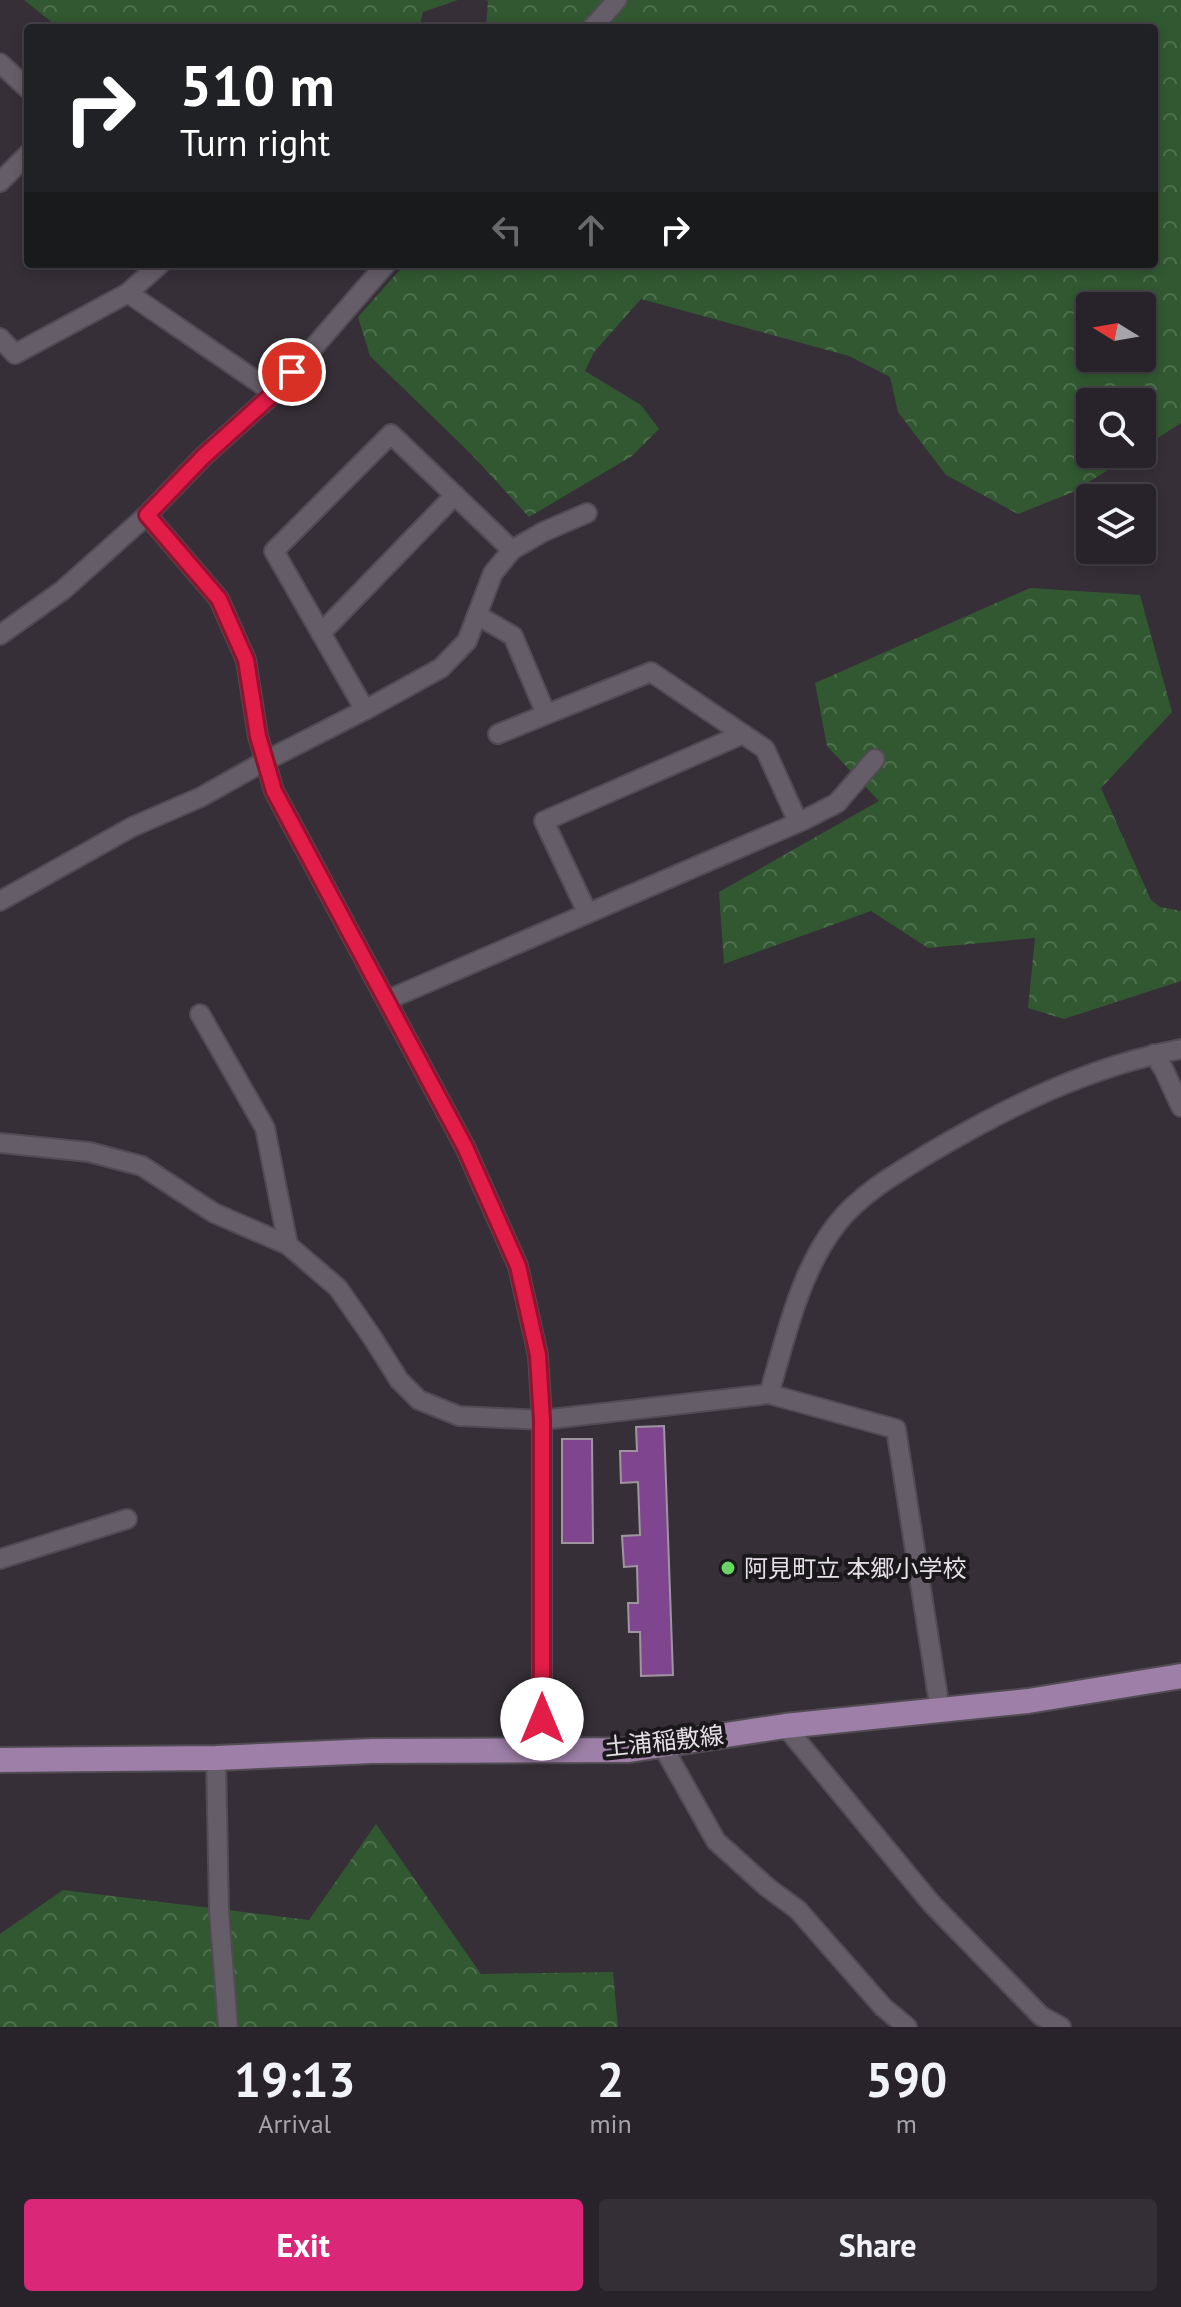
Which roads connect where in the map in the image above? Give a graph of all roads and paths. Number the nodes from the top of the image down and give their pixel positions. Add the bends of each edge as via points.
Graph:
1 (617, 0) edge
2 (596, 24) edge
3 (0, 63) edge
4 (24, 85) edge
5 (24, 158) edge
6 (0, 182) edge
7 (156, 268) edge
8 (383, 268) edge
9 (128, 293) junction
10 (0, 338) edge
11 (274, 393) junction
12 (455, 495) junction
13 (587, 513) dead end
14 (147, 515) junction
15 (512, 550) junction
16 (477, 615) junction
17 (321, 633) junction
18 (0, 635) edge
19 (365, 710) junction
20 (546, 714) junction
21 (498, 734) dead end
22 (743, 734) junction
23 (875, 759) dead end
24 (265, 761) junction
25 (798, 822) junction
26 (0, 901) edge
27 (587, 912) junction
28 (387, 1000) junction
29 (200, 1014) dead end
30 (1181, 1049) edge
31 (1154, 1054) junction
32 (1181, 1107) edge
33 (0, 1143) edge
34 (288, 1245) junction
35 (769, 1394) junction
36 (542, 1420) junction
37 (127, 1519) dead end
38 (0, 1559) edge
39 (1181, 1676) edge
40 (940, 1710) junction
41 (785, 1726) junction
42 (662, 1745) junction
43 (542, 1749) junction
44 (216, 1758) junction
45 (0, 1760) edge
46 (228, 2027) edge
47 (907, 2027) edge
48 (1061, 2027) edge

1 - 2 street
3 - 4 street
5 - 6 street
7 - 9 street
8 - 11 street
9 - 10 street via 15,354
9 - 11 street
11 - 14 street
12 - 15 street
12 - 17 street
12 - 17 street via 391,434 274,551
13 - 15 street
14 - 18 street via 63,590
14 - 24 street via 219,599 246,660
15 - 16 street via 493,573
16 - 19 street via 467,641 441,668
16 - 20 street via 513,636
17 - 19 street
19 - 24 street
20 - 21 street
20 - 22 street via 651,672
22 - 25 street via 765,749
22 - 27 street via 544,821
23 - 25 street via 837,803
24 - 26 street
24 - 28 street via 274,791
25 - 27 street
27 - 28 street
28 - 36 street via 465,1147 518,1266 538,1355
29 - 34 street via 265,1128
30 - 31 street
31 - 32 street
31 - 35 street via 1100,1069 1015,1106 880,1183 837,1223 811,1264
33 - 34 street via 89,1152 142,1166 214,1213
34 - 36 street via 338,1288 399,1380 419,1400 459,1416
35 - 36 street
35 - 40 street via 896,1429
36 - 43 street
37 - 38 street
39 - 40 main road, 土浦稲敷線
40 - 41 main road, 土浦稲敷線
41 - 42 main road, 土浦稲敷線
41 - 48 street via 931,1903 1041,2016
42 - 43 main road, 土浦稲敷線
42 - 47 street via 716,1841 798,1910
43 - 44 main road, 土浦稲敷線
44 - 45 main road, 土浦稲敷線
44 - 46 street

